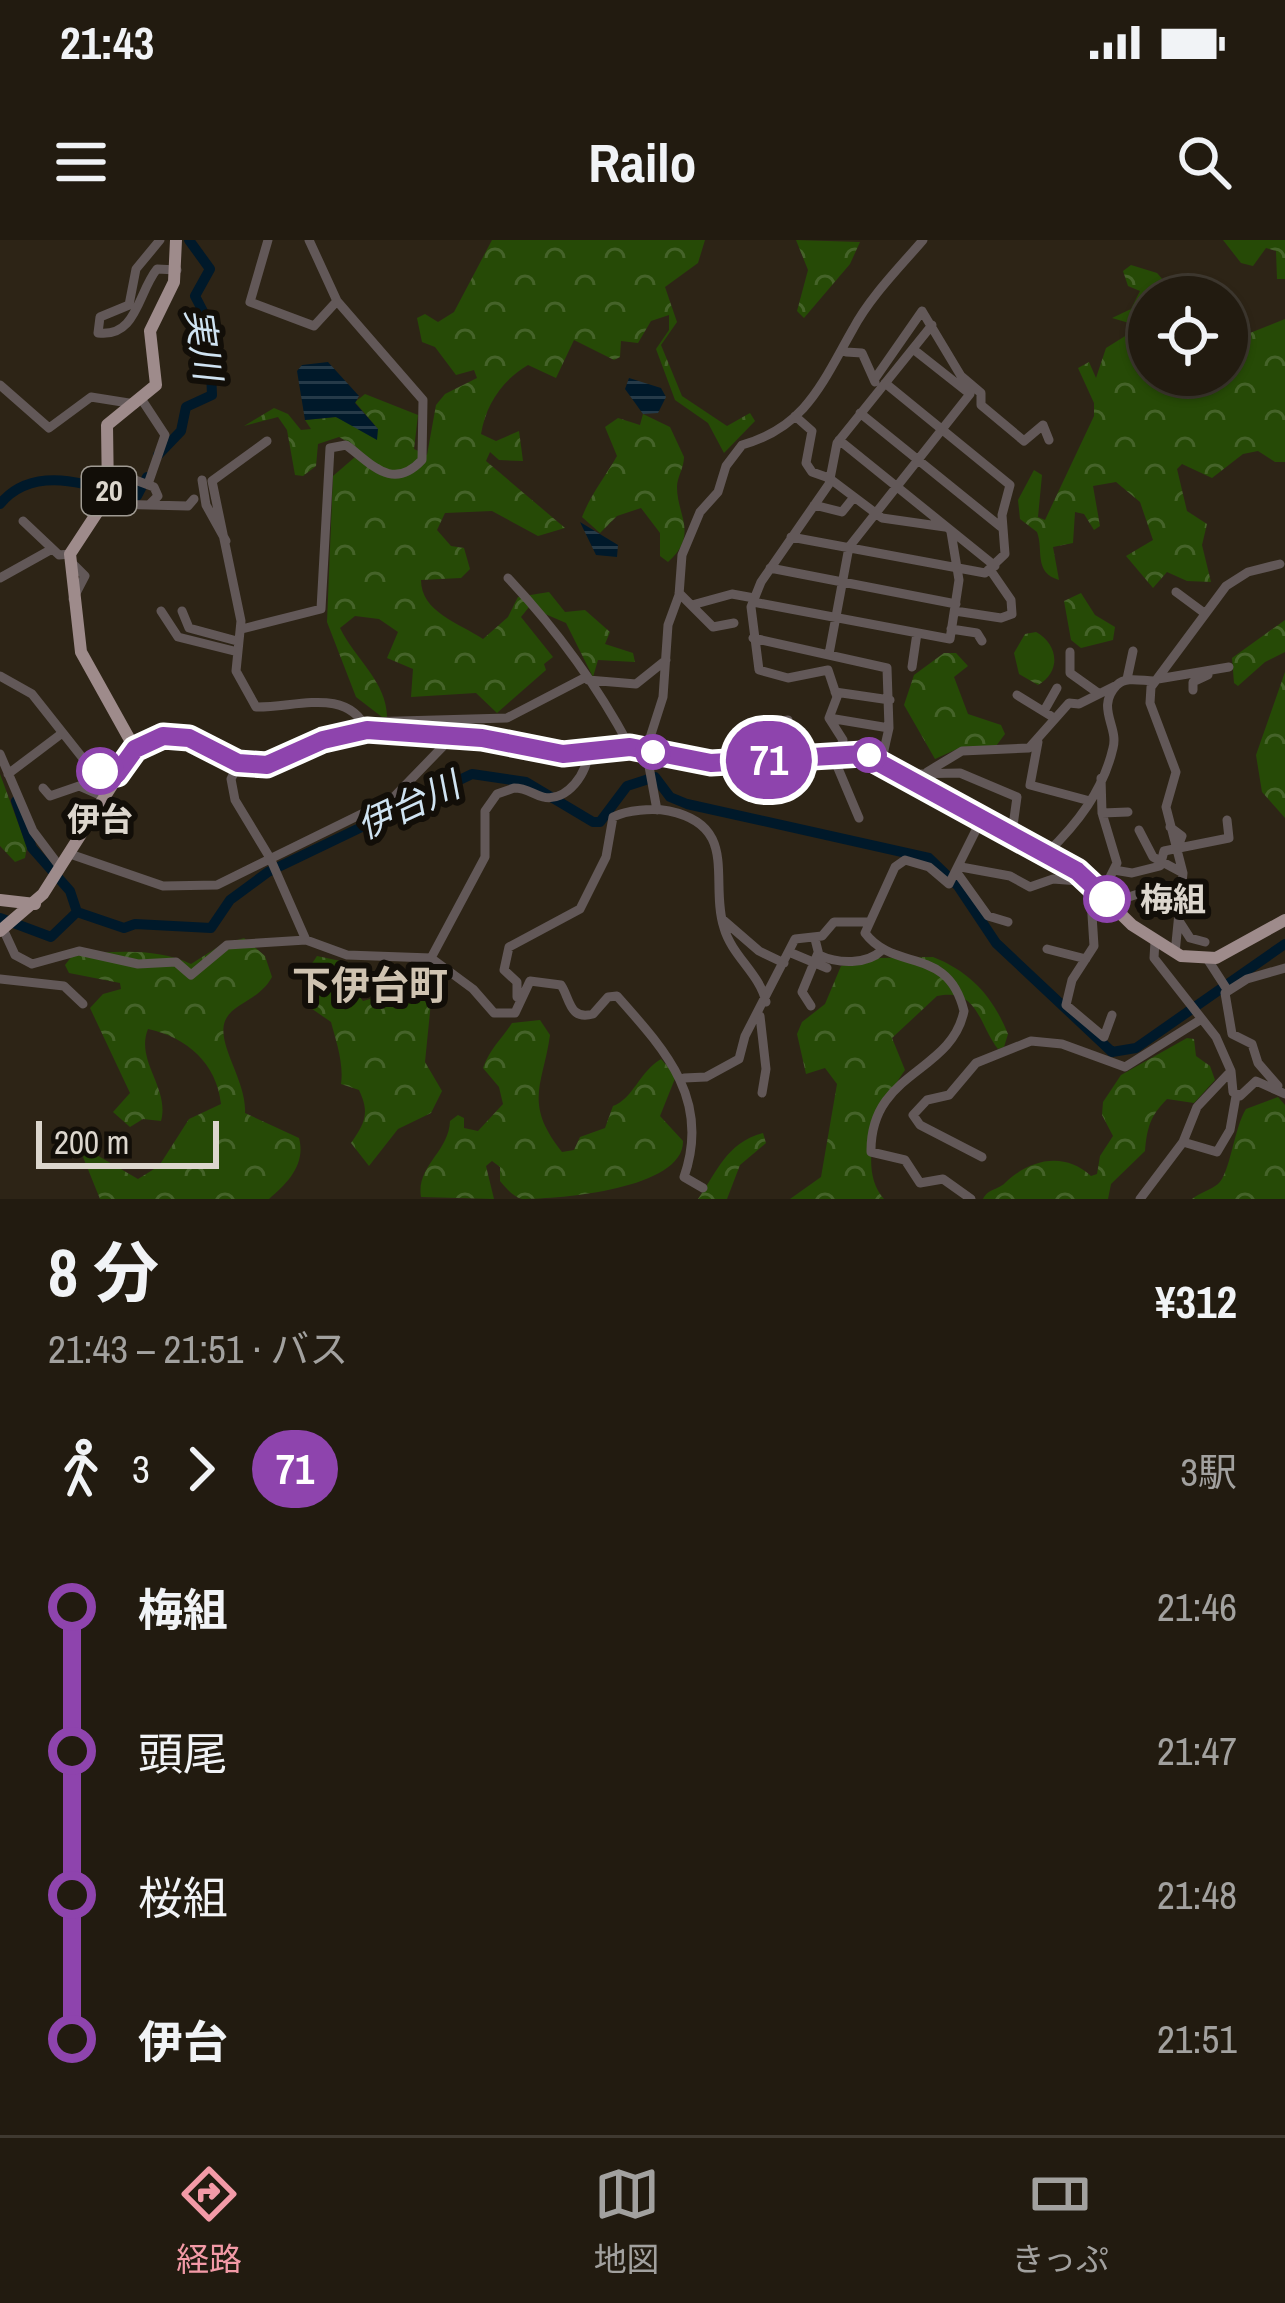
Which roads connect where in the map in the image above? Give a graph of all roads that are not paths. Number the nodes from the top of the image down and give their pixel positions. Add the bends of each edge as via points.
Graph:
1 (160, 240) edge
2 (176, 240) edge
3 (268, 240) edge
4 (309, 240) edge
5 (923, 240) edge
6 (177, 270) junction
7 (337, 301) junction
8 (932, 325) junction
9 (914, 349) junction
10 (846, 352) junction
11 (879, 384) junction
12 (0, 385) edge
13 (139, 402) junction
14 (860, 413) junction
15 (795, 416) junction
16 (942, 429) junction
17 (839, 440) junction
18 (1048, 440) dead end
19 (267, 441) dead end
20 (918, 460) junction
21 (111, 470) junction
22 (830, 478) junction
23 (202, 480) dead end
24 (145, 483) junction
25 (897, 487) junction
26 (854, 496) junction
27 (194, 499) dead end
28 (105, 504) junction
29 (149, 505) junction
30 (814, 505) junction
31 (876, 514) junction
32 (23, 521) dead end
33 (1001, 527) junction
34 (948, 530) junction
35 (791, 537) junction
36 (227, 543) junction
37 (848, 547) junction
38 (52, 549) junction
39 (70, 558) junction
40 (1280, 564) dead end
41 (958, 567) junction
42 (770, 568) junction
43 (993, 568) junction
44 (0, 578) edge
45 (508, 578) dead end
46 (843, 582) junction
47 (1176, 592) dead end
48 (679, 593) junction
49 (754, 600) junction
50 (692, 605) junction
51 (955, 608) junction
52 (182, 610) dead end
53 (160, 611) dead end
54 (1203, 612) junction
55 (836, 618) junction
56 (734, 623) dead end
57 (713, 627) junction
58 (242, 629) junction
59 (952, 629) junction
60 (917, 633) junction
61 (753, 638) junction
62 (982, 641) dead end
63 (718, 643) dead end
64 (236, 646) junction
65 (1133, 651) dead end
66 (1070, 652) dead end
67 (829, 654) junction
68 (667, 660) junction
69 (912, 667) dead end
70 (0, 676) edge
71 (587, 678) junction
72 (1126, 679) junction
73 (1156, 680) junction
74 (1115, 686) junction
75 (1057, 688) dead end
76 (1193, 690) dead end
77 (835, 692) junction
78 (1098, 693) junction
79 (1017, 695) dead end
80 (890, 700) junction
81 (1048, 714) junction
82 (829, 718) junction
83 (788, 719) dead end
84 (366, 726) junction
85 (889, 728) junction
86 (1041, 733) junction
87 (61, 734) junction
88 (453, 736) junction
89 (630, 747) junction
90 (135, 749) junction
91 (646, 750) junction
92 (588, 752) junction
93 (0, 754) edge
94 (835, 754) junction
95 (882, 759) junction
96 (765, 760) junction
97 (238, 763) junction
98 (927, 772) junction
99 (8, 774) junction
100 (908, 774) junction
101 (1101, 778) junction
102 (1030, 785) junction
103 (43, 788) dead end
104 (1157, 789) dead end
105 (106, 793) junction
106 (1171, 794) junction
107 (1019, 799) junction
108 (1090, 801) junction
109 (657, 810) junction
110 (1128, 812) dead end
111 (1102, 813) junction
112 (983, 816) junction
113 (859, 818) dead end
114 (1227, 820) dead end
115 (1139, 830) dead end
116 (1012, 833) junction
117 (1177, 849) junction
118 (70, 854) junction
119 (1049, 854) junction
120 (270, 857) junction
121 (1162, 861) junction
122 (60, 867) junction
123 (1114, 870) junction
124 (1183, 873) junction
125 (956, 875) junction
126 (1048, 880) junction
127 (1098, 890) junction
128 (0, 900) edge
129 (35, 904) junction
130 (1178, 915) junction
131 (722, 919) junction
132 (1285, 920) edge
133 (870, 922) junction
134 (1008, 922) dead end
135 (4, 928) edge
136 (815, 939) junction
137 (306, 940) junction
138 (1154, 941) junction
139 (1205, 942) dead end
140 (1047, 949) dead end
141 (882, 950) junction
142 (1175, 953) junction
143 (431, 958) junction
144 (787, 958) junction
145 (815, 958) junction
146 (1086, 959) junction
147 (1208, 960) junction
148 (827, 968) dead end
149 (1285, 968) edge
150 (0, 979) edge
151 (1228, 990) junction
152 (83, 1004) dead end
153 (812, 1006) dead end
154 (763, 1007) junction
155 (512, 1013) junction
156 (1112, 1015) dead end
157 (1197, 1015) junction
158 (731, 1069) junction
159 (1231, 1071) junction
160 (683, 1078) junction
161 (741, 1080) dead end
162 (1283, 1092) edge
163 (762, 1093) dead end
164 (1236, 1096) junction
165 (1183, 1142) junction
166 (982, 1157) dead end
167 (704, 1188) dead end
168 (971, 1199) edge
169 (1140, 1199) edge

1 - 6 street via 136,269 128,305 100,317 98,333 133,319 157,269
2 - 6 main road, 20
3 - 7 street via 250,302 314,326
4 - 7 street
5 - 10 street via 854,327
6 - 13 main road, 20 via 150,331 158,376
7 - 58 street via 423,400 422,460 388,475 346,445 331,448 321,609
8 - 9 street
8 - 11 street via 917,313
8 - 18 street via 961,376 982,394 981,406 1024,441 1043,425
9 - 11 street
9 - 16 street via 970,394
10 - 11 street via 862,353
10 - 15 street via 818,398
11 - 14 street
11 - 16 street
12 - 13 street via 50,428 92,397
13 - 21 main road, 20 via 107,424
13 - 24 street via 165,431
14 - 17 street
14 - 20 street
15 - 22 street via 812,431 808,468
15 - 48 street via 729,460 682,554
16 - 20 street
16 - 33 street via 1010,485
17 - 22 street
17 - 25 street
19 - 36 street via 212,481
20 - 25 street
20 - 33 street
21 - 24 street
21 - 28 main road, 20
22 - 26 street
22 - 30 street
23 - 36 street
24 - 29 street via 158,496
25 - 31 street
25 - 34 street
26 - 30 street via 842,512
26 - 31 street
27 - 29 street via 188,506
28 - 29 street
28 - 39 main road, 20
30 - 35 street
31 - 34 street
31 - 37 street
32 - 38 street
33 - 43 street via 1006,554
34 - 41 street
34 - 43 street
35 - 37 street
35 - 42 street
36 - 58 street
37 - 41 street
37 - 46 street
38 - 39 street
38 - 44 street
39 - 90 main road, 20 via 81,652
40 - 54 street via 1238,576
41 - 43 street
41 - 51 street
42 - 46 street
42 - 49 street
43 - 51 street via 1012,614
45 - 71 street via 553,624
46 - 51 street
46 - 55 street
47 - 54 street
48 - 50 street
48 - 68 street
49 - 50 street via 732,594
49 - 55 street
49 - 61 street
50 - 57 street
51 - 59 street
52 - 64 street via 189,628
53 - 64 street via 178,637
54 - 73 street via 1196,633
55 - 60 street
55 - 67 street
56 - 57 street
57 - 63 street
58 - 64 street
59 - 60 street via 950,639
59 - 62 street
60 - 69 street
61 - 67 street
61 - 77 street via 759,670 788,678 829,670
64 - 84 street via 236,671 256,707 339,703
65 - 72 street
66 - 78 street via 1070,673
67 - 80 street via 885,666
68 - 71 street via 636,684
68 - 91 street
70 - 87 street via 26,689
71 - 84 street via 507,718
71 - 89 street
72 - 73 street
72 - 74 street
73 - 76 street via 1226,668 1196,680
73 - 106 street via 1150,703 1176,772
74 - 78 street
74 - 101 street via 1105,712 1115,740
75 - 81 street
77 - 80 street
77 - 82 street
78 - 81 street
79 - 81 street
80 - 85 street
81 - 86 street
82 - 85 street
82 - 94 street via 842,736
83 - 96 street via 765,724
84 - 88 main road
84 - 97 main road via 276,764
85 - 95 street
86 - 98 street via 1024,750 962,752
86 - 102 street
87 - 99 street
87 - 105 street
88 - 92 main road
88 - 120 street via 392,799
89 - 91 main road
89 - 92 main road
90 - 97 main road via 163,736 189,738
90 - 105 main road
91 - 96 main road via 699,762
91 - 109 street
92 - 143 street via 583,772 555,796 514,788 490,801 484,857
93 - 99 street
94 - 95 main road
94 - 96 main road
94 - 113 street
95 - 100 main road
97 - 120 street via 235,800
98 - 100 street
98 - 107 street via 976,778
99 - 122 street
100 - 112 main road
101 - 108 street
101 - 111 street
102 - 107 street
102 - 108 street
103 - 105 street via 50,796 79,786
104 - 106 street
105 - 118 main road
106 - 117 street
107 - 116 street
108 - 119 street
109 - 131 street via 696,820 710,835
109 - 155 street via 613,817 606,857 580,909 509,947 504,970 519,988
110 - 111 street
111 - 123 street
112 - 116 main road
112 - 125 street
114 - 117 street via 1229,838
115 - 121 street
116 - 119 main road
117 - 121 street via 1163,851
117 - 124 street
118 - 120 street via 181,890 218,885
118 - 122 main road
119 - 126 street
119 - 127 main road
120 - 137 street
121 - 123 street via 1153,871
121 - 124 street
122 - 129 main road
123 - 127 street
124 - 130 street
125 - 126 street via 1010,876 1030,887
125 - 133 street via 900,862
125 - 134 street via 988,916
126 - 127 street
127 - 130 street via 1138,894
127 - 138 main road
127 - 146 street via 1087,899 1097,932
128 - 129 main road
128 - 135 main road via 12,910
129 - 135 main road
130 - 139 street via 1190,938
130 - 142 street
131 - 144 street via 759,951
131 - 154 street
132 - 147 main road
133 - 136 street via 834,922
133 - 141 street via 865,933
135 - 137 street via 15,955 32,964 79,951 138,964 176,962 191,975 227,945
136 - 144 street via 796,939
136 - 145 street
137 - 143 street via 346,956
138 - 142 main road
138 - 157 street via 1154,958
140 - 146 street
141 - 145 street via 844,962
141 - 168 street via 950,978 964,1011 943,1049 872,1115 871,1152 904,1160 920,1183 943,1179
142 - 147 main road
143 - 155 street via 490,1011
144 - 145 street
144 - 154 street
145 - 148 street
145 - 153 street via 802,992
146 - 156 street via 1066,1005 1104,1037
147 - 151 street
149 - 151 street
150 - 152 street via 64,986
151 - 162 street via 1232,1034 1252,1044
154 - 158 street
154 - 163 street
155 - 160 street via 530,981 561,985 581,1015 617,996
157 - 159 street
157 - 166 street via 1125,1067 1040,1041 976,1064 949,1095 913,1114
158 - 160 street
158 - 161 street
159 - 164 street
159 - 165 street via 1197,1106
160 - 167 street via 694,1149 684,1177
162 - 164 street via 1256,1081
164 - 165 street via 1216,1152
165 - 169 street

